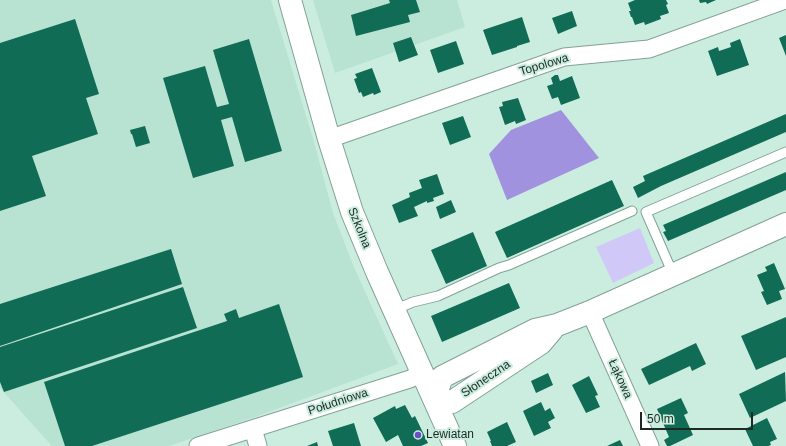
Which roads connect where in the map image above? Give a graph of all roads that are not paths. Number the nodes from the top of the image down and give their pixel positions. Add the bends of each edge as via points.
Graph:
1 (290, 0) edge
2 (785, 0) edge
3 (329, 139) junction
4 (786, 152) edge
5 (632, 211) dead end
6 (786, 224) edge
7 (673, 274) junction
8 (394, 310) junction
9 (590, 312) junction
10 (422, 374) junction
11 (434, 399) junction
12 (253, 429) junction
13 (198, 446) edge
14 (258, 446) edge
15 (455, 446) edge
16 (650, 446) edge

1 - 3 street, Szkolna
2 - 3 street, Topolowa via 649,49 564,57
3 - 8 street, Szkolna via 352,212
4 - 7 lane via 646,212
5 - 8 lane via 438,296
6 - 7 street, Słoneczna
7 - 9 street, Słoneczna
8 - 10 street, Szkolna
9 - 11 street, Słoneczna via 557,325 535,330 442,377
9 - 16 street, Łąkowa
10 - 11 street, Szkolna
10 - 12 street, Południowa
11 - 15 street, Szkolna
12 - 13 street, Południowa
12 - 14 street

